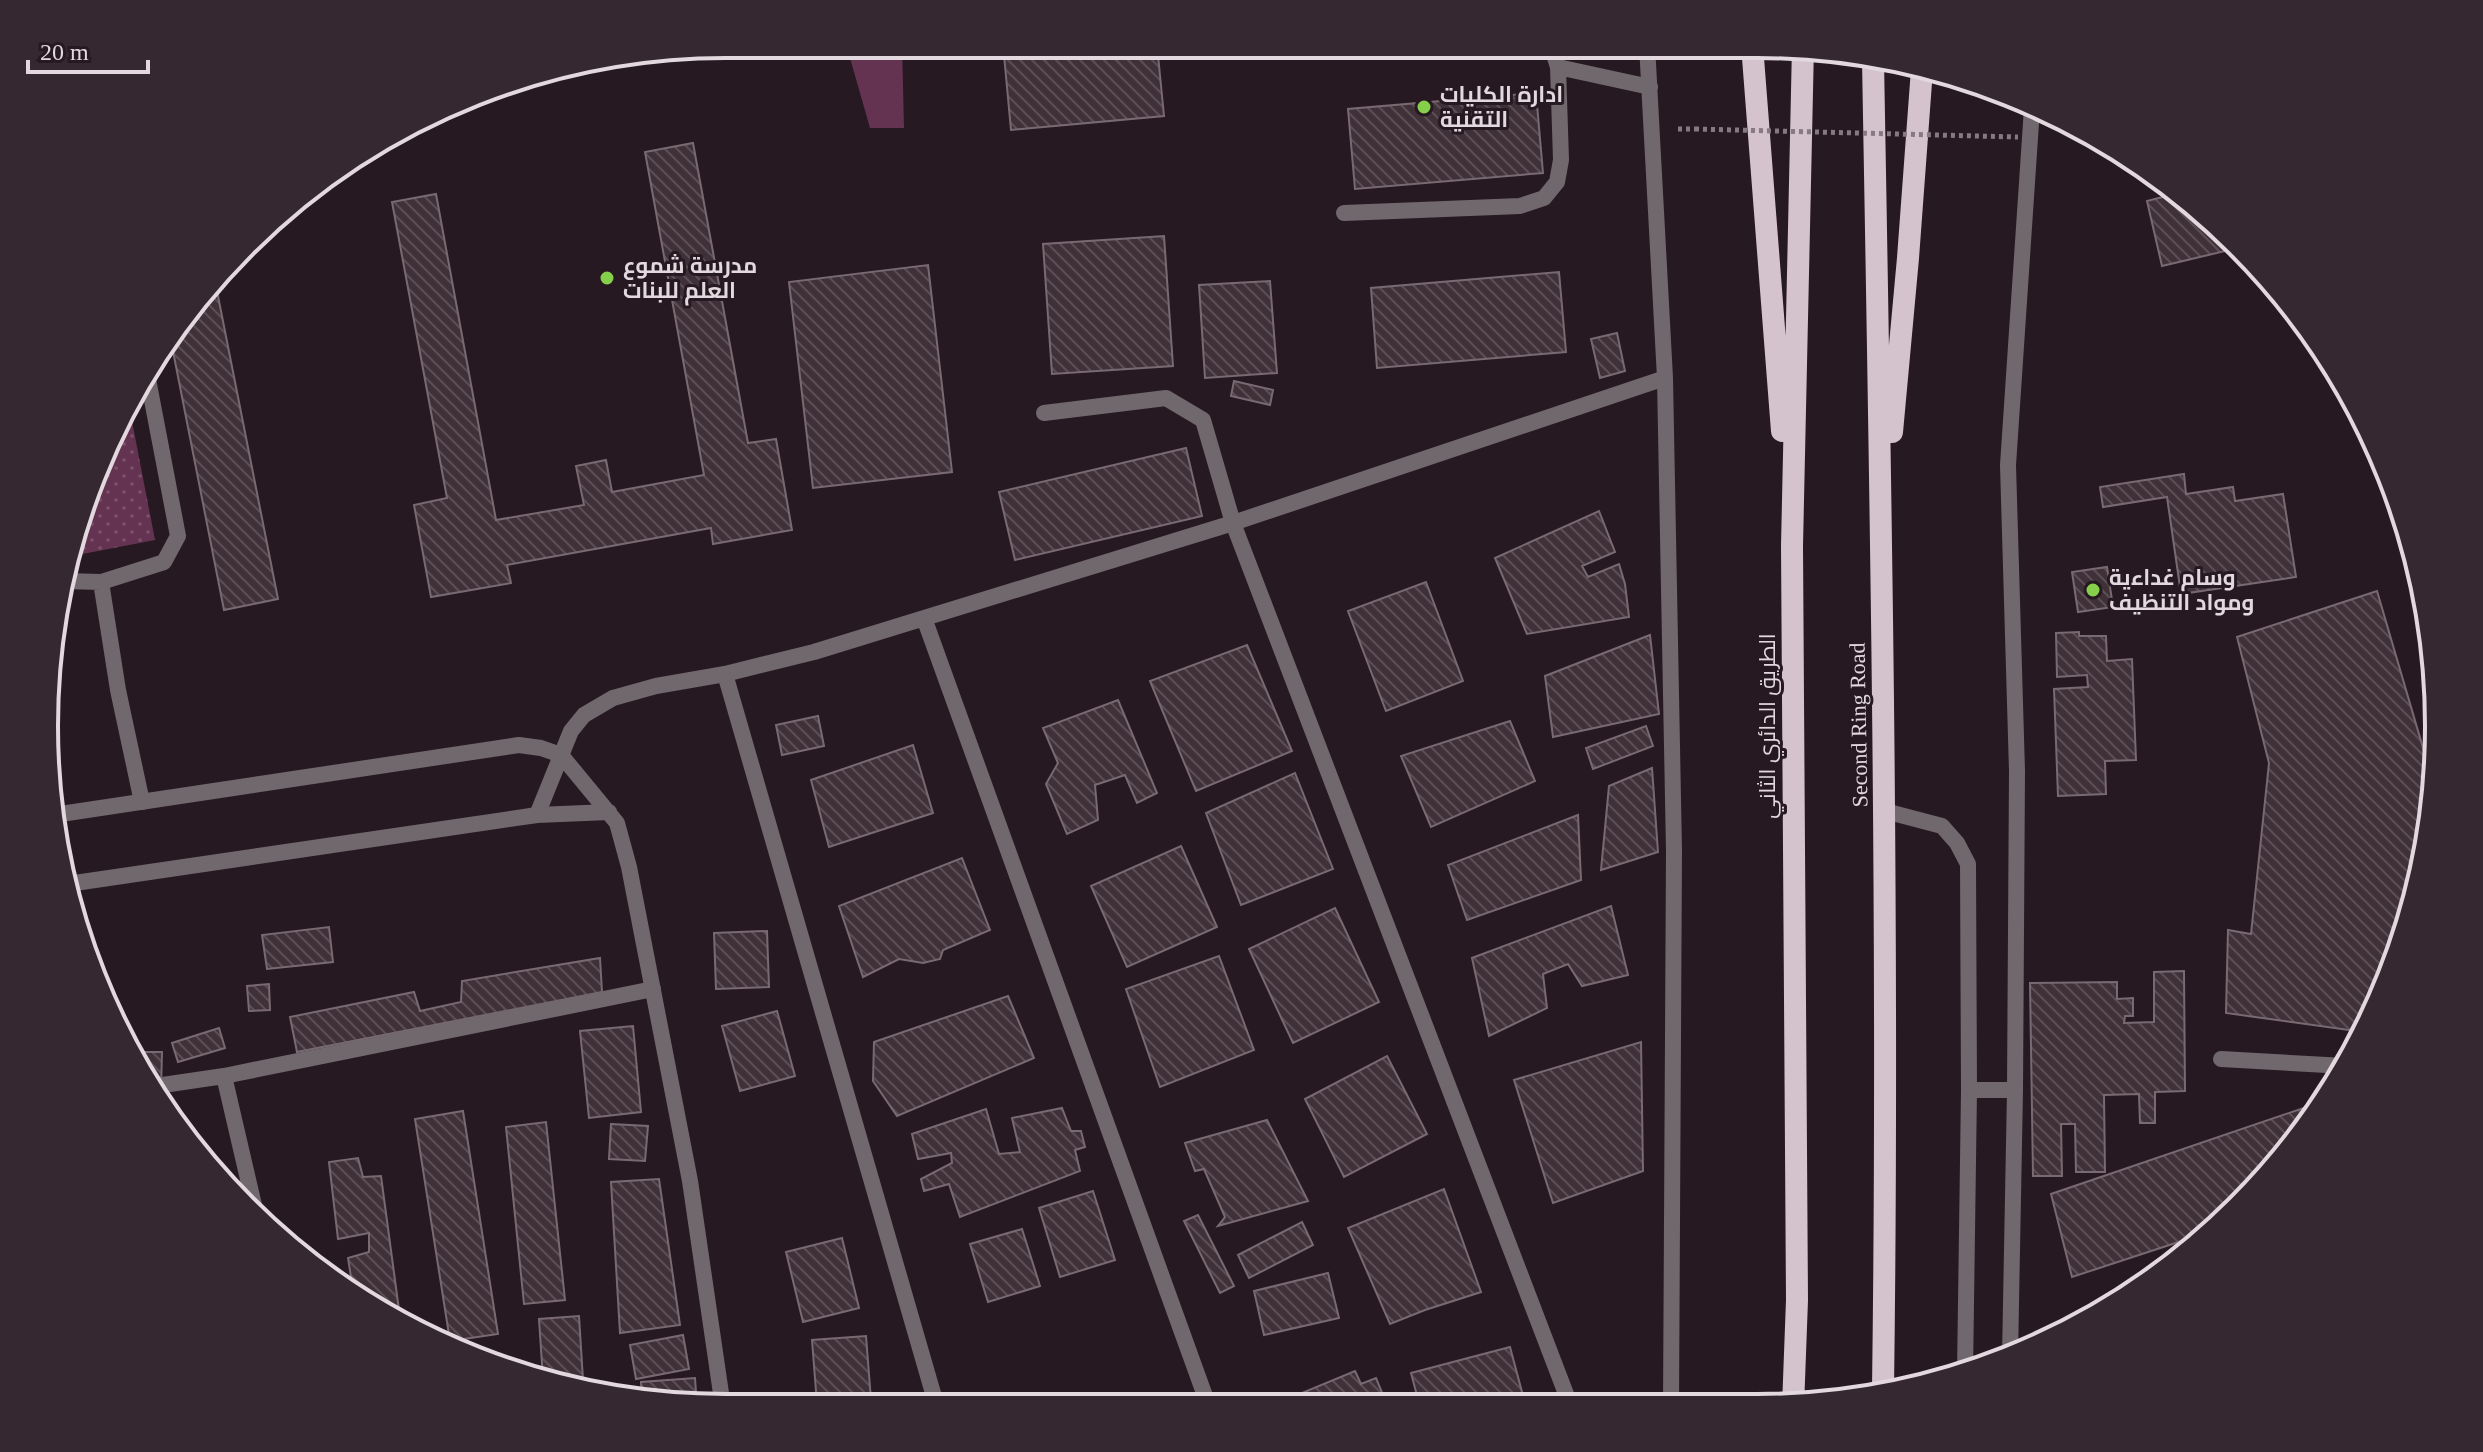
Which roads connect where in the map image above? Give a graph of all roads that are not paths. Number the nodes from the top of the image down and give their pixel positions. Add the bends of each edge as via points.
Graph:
1 (1555, 58) edge
2 (1648, 58) edge
3 (1753, 58) edge
4 (1803, 59) edge
5 (1558, 67) junction
6 (1873, 69) edge
7 (1921, 79) edge
8 (1650, 87) junction
9 (2031, 117) edge
10 (1344, 213) dead end
11 (1665, 378) junction
12 (150, 388) edge
13 (1044, 413) dead end
14 (1233, 523) junction
15 (1882, 541) junction
16 (1792, 546) junction
17 (74, 581) edge
18 (101, 582) junction
19 (924, 618) junction
20 (725, 674) junction
21 (561, 755) junction
22 (142, 802) junction
23 (1885, 811) junction
24 (609, 812) junction
25 (64, 814) edge
26 (537, 815) junction
27 (77, 883) edge
28 (653, 989) junction
29 (2221, 1059) dead end
30 (2333, 1065) edge
31 (224, 1076) junction
32 (163, 1085) edge
33 (1969, 1090) junction
34 (2015, 1090) junction
35 (252, 1196) edge
36 (2010, 1344) edge
37 (1965, 1361) edge
38 (1883, 1382) edge
39 (1794, 1393) edge
40 (721, 1394) edge
41 (933, 1394) edge
42 (1204, 1394) edge
43 (1566, 1394) edge
44 (1671, 1394) edge

1 - 5 street
2 - 8 street
3 - 16 highway
4 - 16 highway, الطريق الدائري الثاني
5 - 8 street
5 - 10 street via 1561,160 1557,182 1544,198 1520,206
6 - 15 highway, Second Ring Road
7 - 15 highway
8 - 11 street
9 - 34 street via 2008,465 2017,771
11 - 14 street
11 - 44 street via 1674,851
12 - 18 street via 178,536 164,562
13 - 14 street via 1166,398 1188,410 1203,420
14 - 19 street
14 - 43 street
15 - 23 highway, Second Ring Road
16 - 39 highway, الطريق الدائري الثاني
17 - 18 street
18 - 22 street
19 - 20 street
19 - 42 street
20 - 21 street via 613,698 584,715
20 - 41 street
21 - 22 street via 519,745
21 - 24 street
21 - 26 street
22 - 25 street
23 - 33 street via 1942,826 1968,864
23 - 38 highway, Second Ring Road
24 - 26 street
24 - 28 street via 629,867
26 - 27 street
28 - 31 street
28 - 40 street via 690,1181
29 - 30 street
31 - 32 street
31 - 35 street
33 - 34 street
33 - 37 street
34 - 36 street

